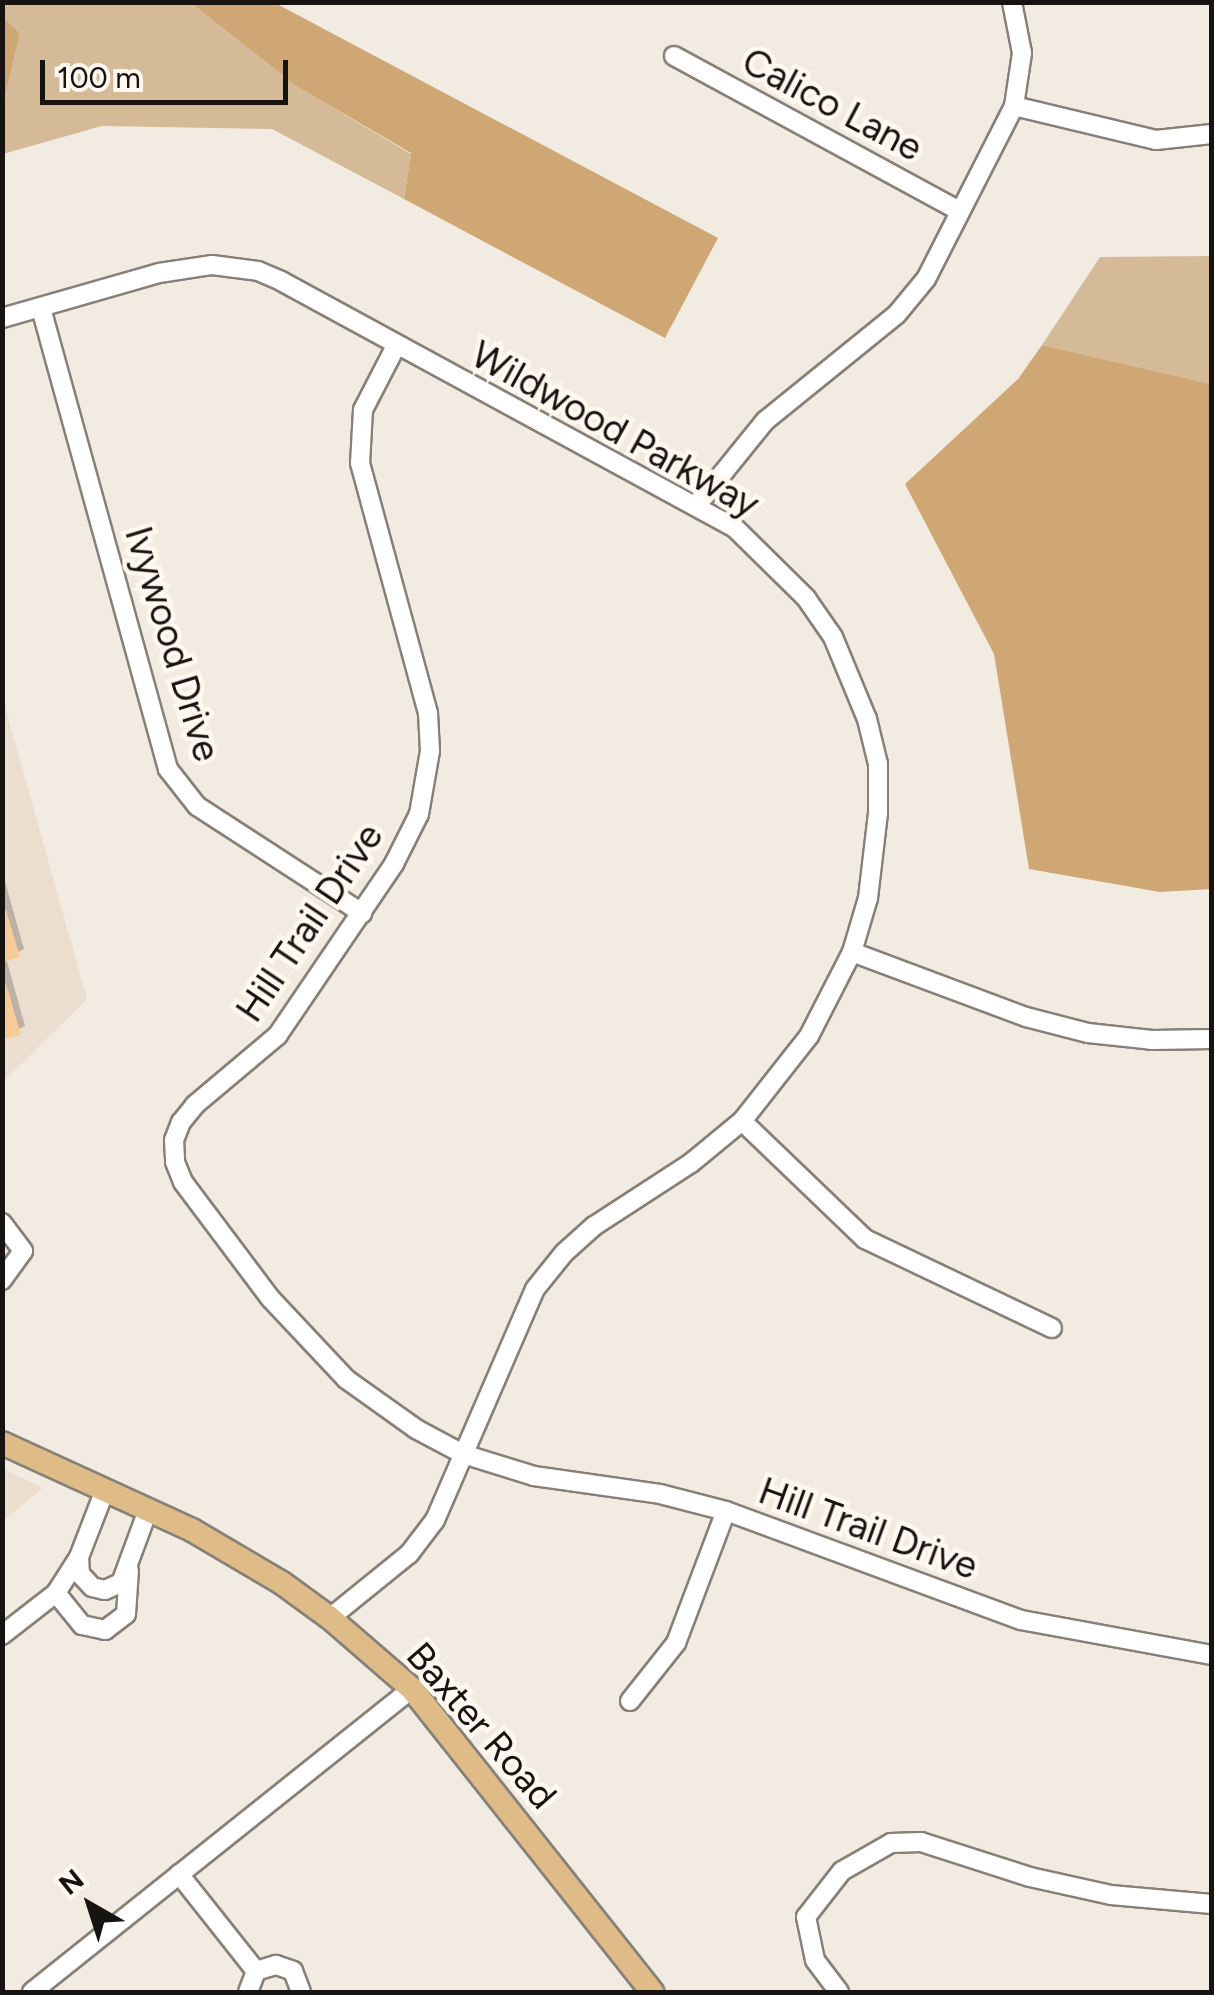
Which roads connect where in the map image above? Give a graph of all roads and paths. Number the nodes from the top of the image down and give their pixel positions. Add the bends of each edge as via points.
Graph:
1 (1012, 2) edge
2 (674, 56) dead end
3 (1014, 106) junction
4 (1212, 134) edge
5 (959, 211) junction
6 (41, 308) junction
7 (2, 318) edge
8 (396, 346) junction
9 (696, 505) junction
10 (362, 913) junction
11 (852, 952) junction
12 (1212, 1039) edge
13 (742, 1121) junction
14 (2, 1223) edge
15 (2, 1280) edge
16 (1052, 1328) dead end
17 (2, 1443) edge
18 (462, 1454) junction
19 (105, 1490) junction
20 (148, 1510) junction
21 (726, 1511) junction
22 (79, 1557) junction
23 (129, 1570) junction
24 (56, 1593) junction
25 (330, 1618) junction
26 (2, 1634) edge
27 (1212, 1655) edge
28 (412, 1688) junction
29 (630, 1700) dead end
30 (179, 1874) junction
31 (1212, 1904) edge
32 (256, 1970) junction
33 (654, 1989) edge
34 (32, 1992) edge
35 (248, 1992) edge
36 (302, 1992) edge
37 (838, 1992) edge

1 - 3 street via 1022,53
2 - 5 street, Calico Lane
3 - 4 street via 1156,140
3 - 5 street
5 - 9 street via 926,279 896,314 765,421
6 - 7 street, Wildwood Parkway
6 - 8 street, Wildwood Parkway via 159,274 234,266 281,281
6 - 10 street, Ivywood Drive via 168,769 197,806
8 - 9 street, Wildwood Parkway
8 - 10 street, Hill Trail Drive via 362,410 360,463 428,713 430,751 419,814
9 - 11 street, Wildwood Parkway via 735,528 806,598 862,704 878,764 878,813 868,898
10 - 18 street, Hill Trail Drive via 278,1035 181,1122 174,1162 312,1345 370,1398
11 - 12 street via 1088,1032
11 - 13 street, Wildwood Parkway via 809,1036
13 - 16 street via 865,1239
13 - 18 street, Wildwood Parkway via 564,1252 535,1289
14 - 15 street via 22,1252
17 - 19 main road, Baxter Road
18 - 21 street, Hill Trail Drive via 534,1476
18 - 25 street, Wildwood Parkway via 435,1520 409,1554
19 - 20 main road, Baxter Road
19 - 22 street
20 - 23 street
20 - 25 main road, Baxter Road via 247,1561
21 - 27 street, Hill Trail Drive via 1021,1620
21 - 29 street via 676,1643
22 - 23 street via 80,1574 96,1589 114,1588
22 - 24 street
23 - 24 street via 126,1614 105,1630 82,1625
24 - 26 street
25 - 28 main road, Baxter Road
28 - 30 street
28 - 33 main road, Baxter Road
30 - 32 street
30 - 34 street
31 - 37 street via 1111,1895 921,1842 891,1843 842,1871 806,1916 815,1960
32 - 35 street
32 - 36 street via 276,1965 293,1972

